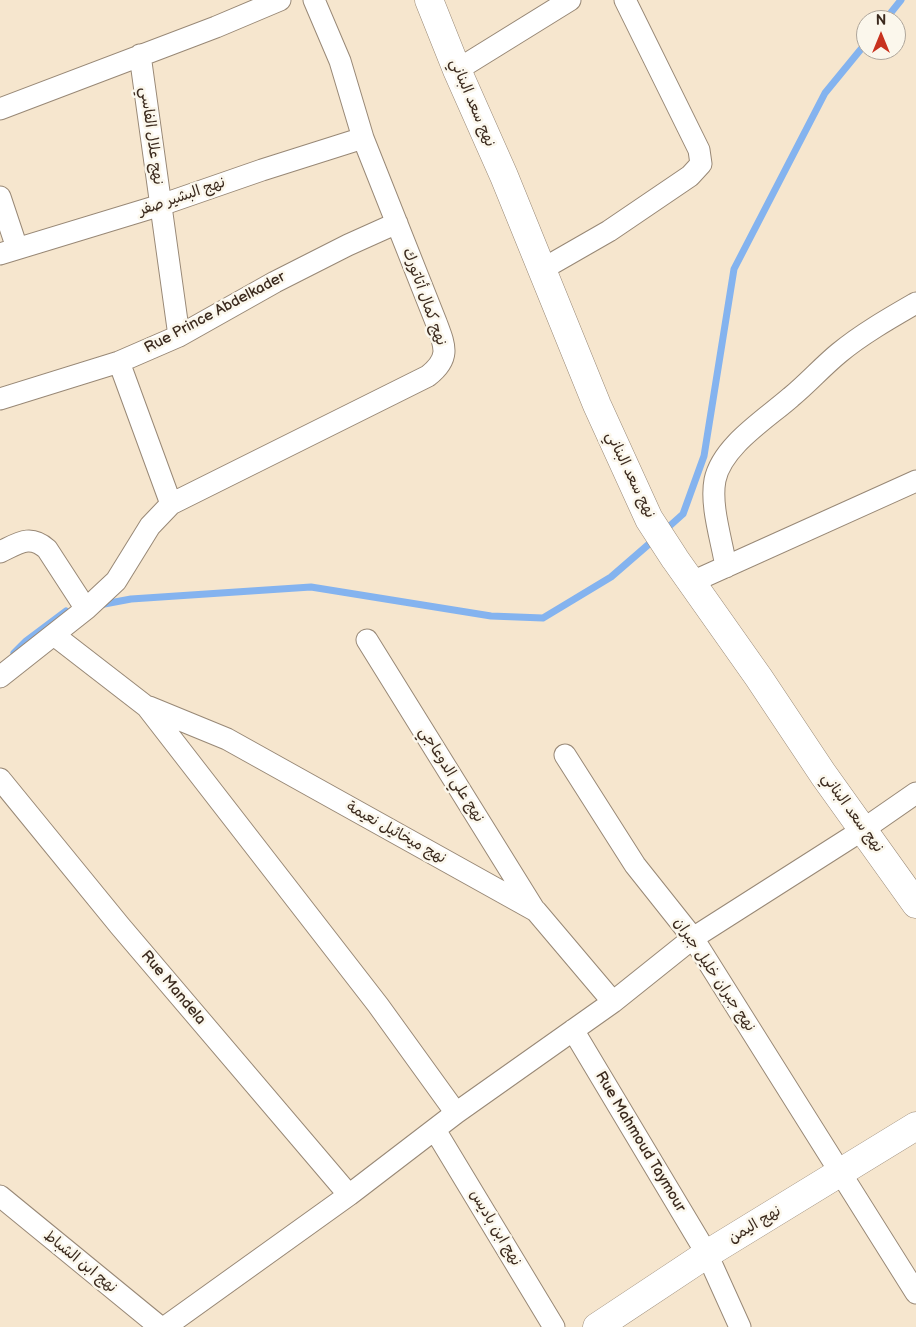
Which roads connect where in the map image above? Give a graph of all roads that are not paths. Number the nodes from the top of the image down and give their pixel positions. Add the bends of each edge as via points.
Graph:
1 (280, 0) edge
2 (314, 0) edge
3 (429, 0) edge
4 (570, 0) edge
5 (625, 0) edge
6 (140, 55) junction
7 (457, 70) junction
8 (0, 109) edge
9 (363, 138) junction
10 (0, 198) edge
11 (161, 205) junction
12 (397, 223) junction
13 (9, 251) edge
14 (542, 270) junction
15 (916, 304) edge
16 (179, 336) junction
17 (119, 362) junction
18 (0, 400) edge
19 (916, 481) edge
20 (171, 504) junction
21 (0, 552) edge
22 (726, 567) junction
23 (692, 582) junction
24 (86, 608) junction
25 (54, 634) junction
26 (367, 640) dead end
27 (0, 677) edge
28 (147, 707) junction
29 (565, 755) dead end
30 (0, 778) edge
31 (916, 793) edge
32 (864, 830) junction
33 (916, 904) edge
34 (536, 911) junction
35 (693, 938) junction
36 (613, 1002) junction
37 (573, 1030) junction
38 (456, 1113) junction
39 (916, 1126) edge
40 (436, 1130) junction
41 (842, 1173) junction
42 (349, 1195) junction
43 (0, 1196) edge
44 (707, 1254) junction
45 (916, 1293) edge
46 (160, 1327) edge
47 (166, 1327) edge
48 (554, 1327) edge
49 (596, 1327) edge
50 (740, 1327) edge

1 - 6 street
2 - 9 street, نهج كمال أتاتورك via 340,61
3 - 7 street, نهج سعد البناني
4 - 7 street
5 - 14 street via 700,150 701,164 690,176 609,231
6 - 8 street
6 - 11 street, نهج علال الفاسي
7 - 14 street, نهج سعد البناني
9 - 11 street, نهج البشير صفر
9 - 12 street, نهج كمال أتاتورك
10 - 13 street
11 - 13 street, نهج البشير صفر
11 - 16 street, نهج علال الفاسي
12 - 16 street, Rue Prince Abdelkader via 274,282
12 - 20 street, نهج كمال أتاتورك via 443,342 444,355 439,367 428,376
14 - 23 street, نهج سعد البناني via 597,405 649,519
15 - 22 street via 839,352 722,460 715,480 714,502
16 - 17 street, Rue Prince Abdelkader
17 - 18 street, Rue Prince Abdelkader
17 - 20 street
19 - 22 street
20 - 24 street via 150,526 116,581
21 - 24 street via 29,540 41,543
22 - 23 street
23 - 32 street, نهج سعد البناني
24 - 25 street
25 - 27 street
25 - 28 street
26 - 34 street, نهج علي الدوعاجي
28 - 34 street, نهج ميخائيل نعيمة via 227,739
28 - 38 street via 366,990
29 - 35 street, نهج جبران خليل جبران via 635,865
30 - 42 street, Rue Mandela via 120,926
31 - 32 street
32 - 33 street, نهج سعد البناني
32 - 35 street
34 - 36 street, نهج ميخائيل نعيمة
35 - 36 street
35 - 41 street, نهج جبران خليل جبران
36 - 37 street
37 - 38 street
37 - 44 street, Rue Mahmoud Taymour
38 - 40 street
39 - 41 street, نهج اليمن
40 - 42 street
40 - 48 street, نهج ابن باديس
41 - 44 street, نهج اليمن
41 - 45 street, نهج جبران خليل جبران
42 - 47 street
43 - 46 street, نهج ابن الشباط
44 - 49 street, نهج اليمن
44 - 50 street, Rue Mahmoud Taymour

